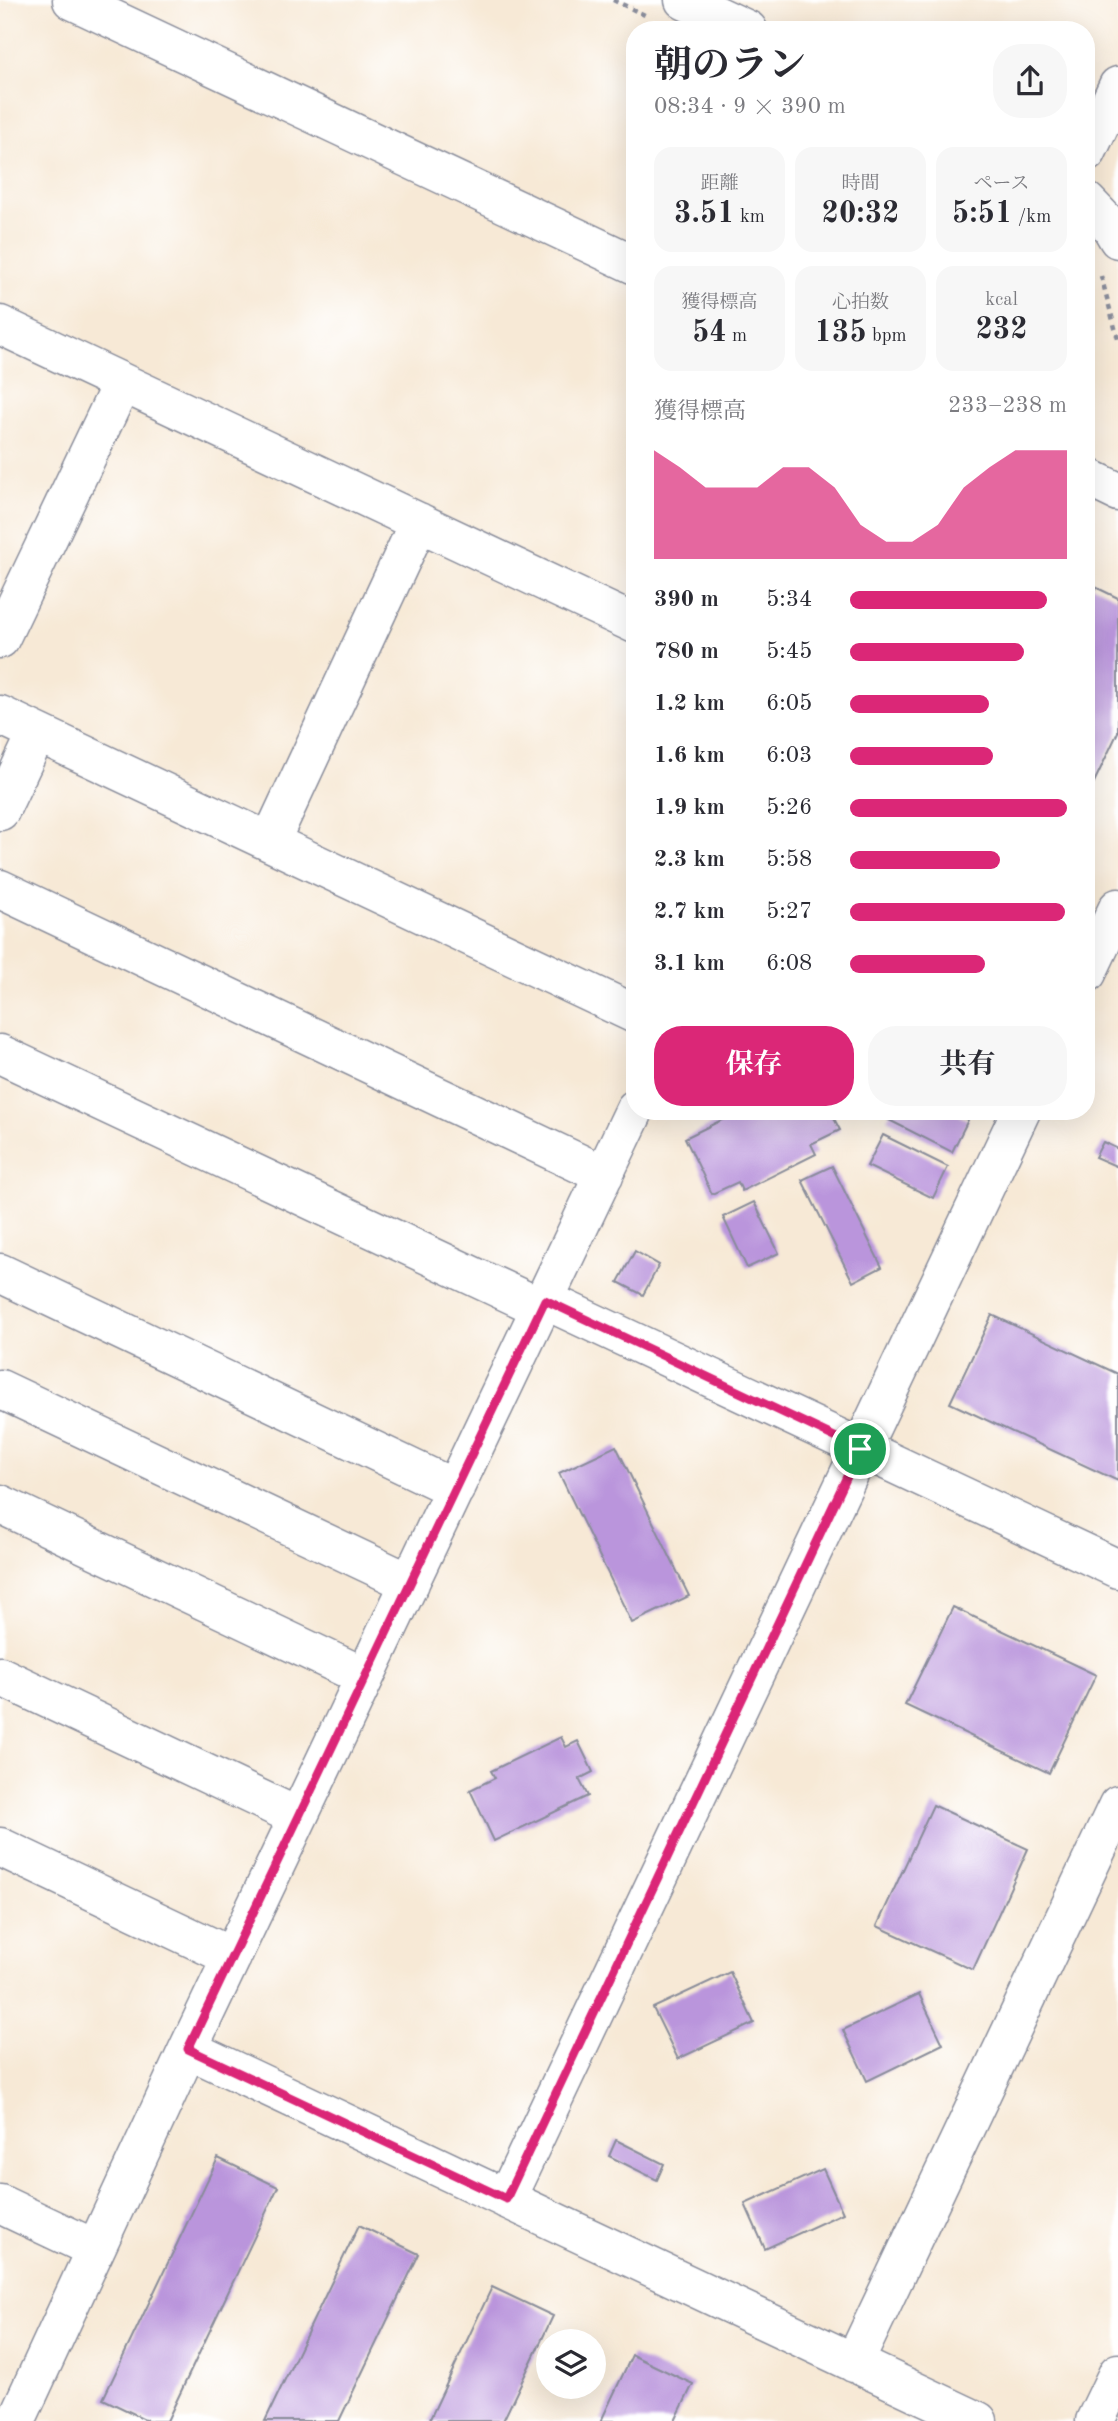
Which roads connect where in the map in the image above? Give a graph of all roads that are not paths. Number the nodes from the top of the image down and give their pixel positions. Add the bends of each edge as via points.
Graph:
1 (72, 0) edge
2 (684, 0) edge
3 (729, 21) edge
4 (1118, 86) edge
5 (1095, 135) edge
6 (1095, 210) edge
7 (1118, 239) edge
8 (626, 261) edge
9 (0, 325) edge
10 (122, 383) junction
11 (1095, 481) edge
12 (1118, 492) edge
13 (419, 522) junction
14 (626, 620) edge
15 (0, 639) edge
16 (0, 715) edge
17 (37, 733) junction
18 (0, 811) edge
19 (270, 842) junction
20 (0, 889) edge
21 (1118, 908) edge
22 (1095, 956) edge
23 (626, 1010) edge
24 (0, 1054) edge
25 (630, 1120) edge
26 (1017, 1120) edge
27 (604, 1175) junction
28 (0, 1273) edge
29 (543, 1304) junction
30 (0, 1389) edge
31 (860, 1449) junction
32 (455, 1489) junction
33 (0, 1504) edge
34 (1118, 1569) edge
35 (410, 1583) junction
36 (0, 1676) edge
37 (365, 1677) junction
38 (1118, 1805) edge
39 (298, 1817) junction
40 (0, 1847) edge
41 (232, 1957) junction
42 (188, 2049) junction
43 (506, 2199) junction
44 (0, 2204) edge
45 (95, 2249) junction
46 (854, 2362) junction
47 (1118, 2373) edge
48 (16, 2421) edge
49 (978, 2421) edge
50 (1095, 2421) edge

1 - 8 lane
2 - 3 lane
4 - 5 lane
6 - 7 lane
9 - 10 lane
10 - 13 lane
10 - 15 lane
11 - 12 lane
13 - 14 lane
13 - 19 lane
16 - 17 lane
17 - 18 lane
17 - 19 lane
19 - 23 lane
20 - 27 lane
21 - 22 lane
24 - 29 lane
25 - 27 lane
26 - 31 lane
27 - 29 lane
28 - 32 lane
29 - 31 lane
29 - 32 lane
30 - 35 lane
31 - 34 lane
31 - 43 lane
32 - 35 lane
33 - 37 lane
35 - 37 lane
36 - 39 lane
37 - 39 lane
38 - 46 lane
39 - 41 lane
40 - 41 lane
41 - 42 lane
42 - 43 lane
42 - 45 lane
43 - 46 lane
44 - 45 lane
45 - 48 lane
46 - 49 lane
47 - 50 lane

